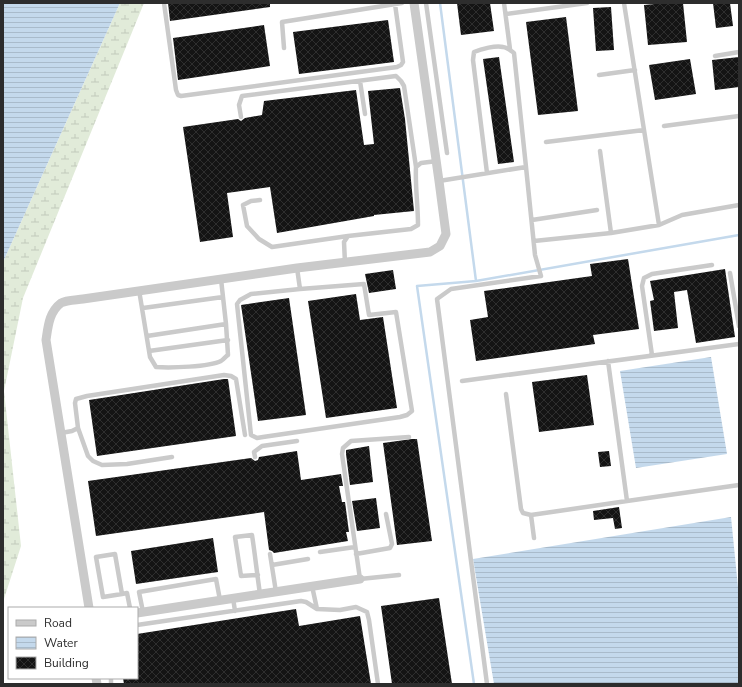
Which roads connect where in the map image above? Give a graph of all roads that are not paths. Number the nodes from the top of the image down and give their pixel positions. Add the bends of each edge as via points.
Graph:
1 (164, 3) edge
2 (402, 3) edge
3 (414, 3) edge
4 (426, 3) edge
5 (504, 3) edge
6 (587, 3) edge
7 (624, 3) edge
8 (395, 4) junction
9 (506, 14) junction
10 (284, 48) dead end
11 (510, 50) junction
12 (739, 52) edge
13 (715, 56) dead end
14 (635, 70) junction
15 (599, 75) dead end
16 (360, 81) junction
17 (365, 114) dead end
18 (739, 116) edge
19 (242, 117) dead end
20 (664, 126) dead end
21 (644, 130) junction
22 (546, 142) dead end
23 (600, 151) dead end
24 (447, 153) dead end
25 (437, 161) junction
26 (416, 167) junction
27 (526, 167) junction
28 (487, 173) junction
29 (440, 181) junction
30 (260, 200) dead end
31 (739, 205) edge
32 (597, 210) dead end
33 (532, 220) junction
34 (659, 225) junction
35 (611, 233) junction
36 (348, 236) junction
37 (534, 242) junction
38 (345, 263) junction
39 (712, 265) dead end
40 (297, 268) junction
41 (730, 273) dead end
42 (221, 279) junction
43 (300, 289) junction
44 (139, 290) junction
45 (223, 296) junction
46 (737, 297) edge
47 (143, 308) junction
48 (226, 324) junction
49 (739, 326) edge
50 (147, 336) junction
51 (228, 340) junction
52 (739, 344) edge
53 (149, 351) junction
54 (652, 356) junction
55 (608, 361) junction
56 (462, 381) dead end
57 (506, 394) dead end
58 (78, 428) junction
59 (61, 433) junction
60 (245, 435) dead end
61 (409, 437) dead end
62 (297, 441) dead end
63 (172, 457) dead end
64 (254, 457) dead end
65 (739, 485) edge
66 (627, 501) junction
67 (386, 514) dead end
68 (531, 515) junction
69 (534, 538) dead end
70 (355, 547) junction
71 (320, 552) dead end
72 (270, 554) dead end
73 (356, 554) junction
74 (308, 559) dead end
75 (272, 565) junction
76 (258, 575) junction
77 (399, 575) dead end
78 (360, 579) junction
79 (312, 586) junction
80 (276, 592) junction
81 (122, 594) junction
82 (260, 594) junction
83 (233, 598) junction
84 (220, 600) junction
85 (89, 607) edge
86 (130, 607) edge
87 (317, 609) junction
88 (235, 611) junction
89 (140, 612) edge
90 (138, 625) edge
91 (378, 684) edge
92 (487, 684) edge

1 - 8 lane via 176,90 181,96 397,67 403,62
2 - 8 lane
3 - 25 street
4 - 24 lane
5 - 9 lane
6 - 9 lane
7 - 14 lane
8 - 10 lane via 282,22
9 - 11 lane
11 - 27 lane via 514,53
11 - 28 lane via 502,46 474,52
12 - 13 lane
14 - 15 lane
14 - 21 lane
16 - 17 lane
16 - 19 lane via 242,96 239,105
16 - 26 lane via 396,76 401,81 404,86
18 - 20 lane
21 - 22 lane
21 - 34 lane
23 - 35 lane
25 - 26 lane via 420,163
25 - 29 street
26 - 36 lane via 418,224 411,229
27 - 28 lane
27 - 33 lane
28 - 29 lane
29 - 38 street via 446,234 440,246 430,252
30 - 36 lane via 244,205 247,226 259,239 272,247
31 - 34 lane via 682,215
32 - 33 lane
33 - 37 lane
34 - 35 lane
35 - 37 lane
36 - 38 lane via 344,242
37 - 92 lane via 541,276 451,289 437,299
38 - 40 street
39 - 54 lane via 652,274 644,278 642,286
40 - 42 street
40 - 43 lane
41 - 46 lane
42 - 44 street
42 - 45 lane
43 - 43 lane via 251,294 237,304 252,435 257,438 400,417 412,411 396,312 368,315 364,284
44 - 47 lane
44 - 59 street via 62,303 52,313 46,340
45 - 47 lane
45 - 48 lane
46 - 49 lane
47 - 50 lane
48 - 50 lane
48 - 51 lane
50 - 53 lane
51 - 53 lane
51 - 53 lane via 228,354 221,361 208,364 156,367
52 - 54 lane
54 - 55 lane
55 - 56 lane
55 - 66 lane
57 - 68 lane via 521,509 523,513
58 - 59 lane
58 - 60 lane via 76,399 224,375 236,379
58 - 63 lane via 88,456 102,465
59 - 85 street
61 - 70 lane via 351,442 343,448
62 - 64 lane via 262,446 254,452
65 - 66 lane
66 - 68 lane
67 - 73 lane via 392,544 390,548
68 - 69 lane
70 - 71 lane
70 - 73 lane
72 - 75 lane
73 - 78 lane
74 - 75 lane
75 - 80 lane
76 - 76 lane via 241,576 235,537 252,535
76 - 82 lane
77 - 78 lane
78 - 79 street
79 - 80 street
79 - 87 lane
80 - 82 street
81 - 81 lane via 103,596 96,557 115,554
81 - 86 lane via 127,593
82 - 83 street
83 - 84 street
83 - 88 lane
84 - 89 street
84 - 89 lane via 216,579 139,592
87 - 88 lane via 301,601
87 - 91 lane via 340,610 356,607 367,612
88 - 90 lane

